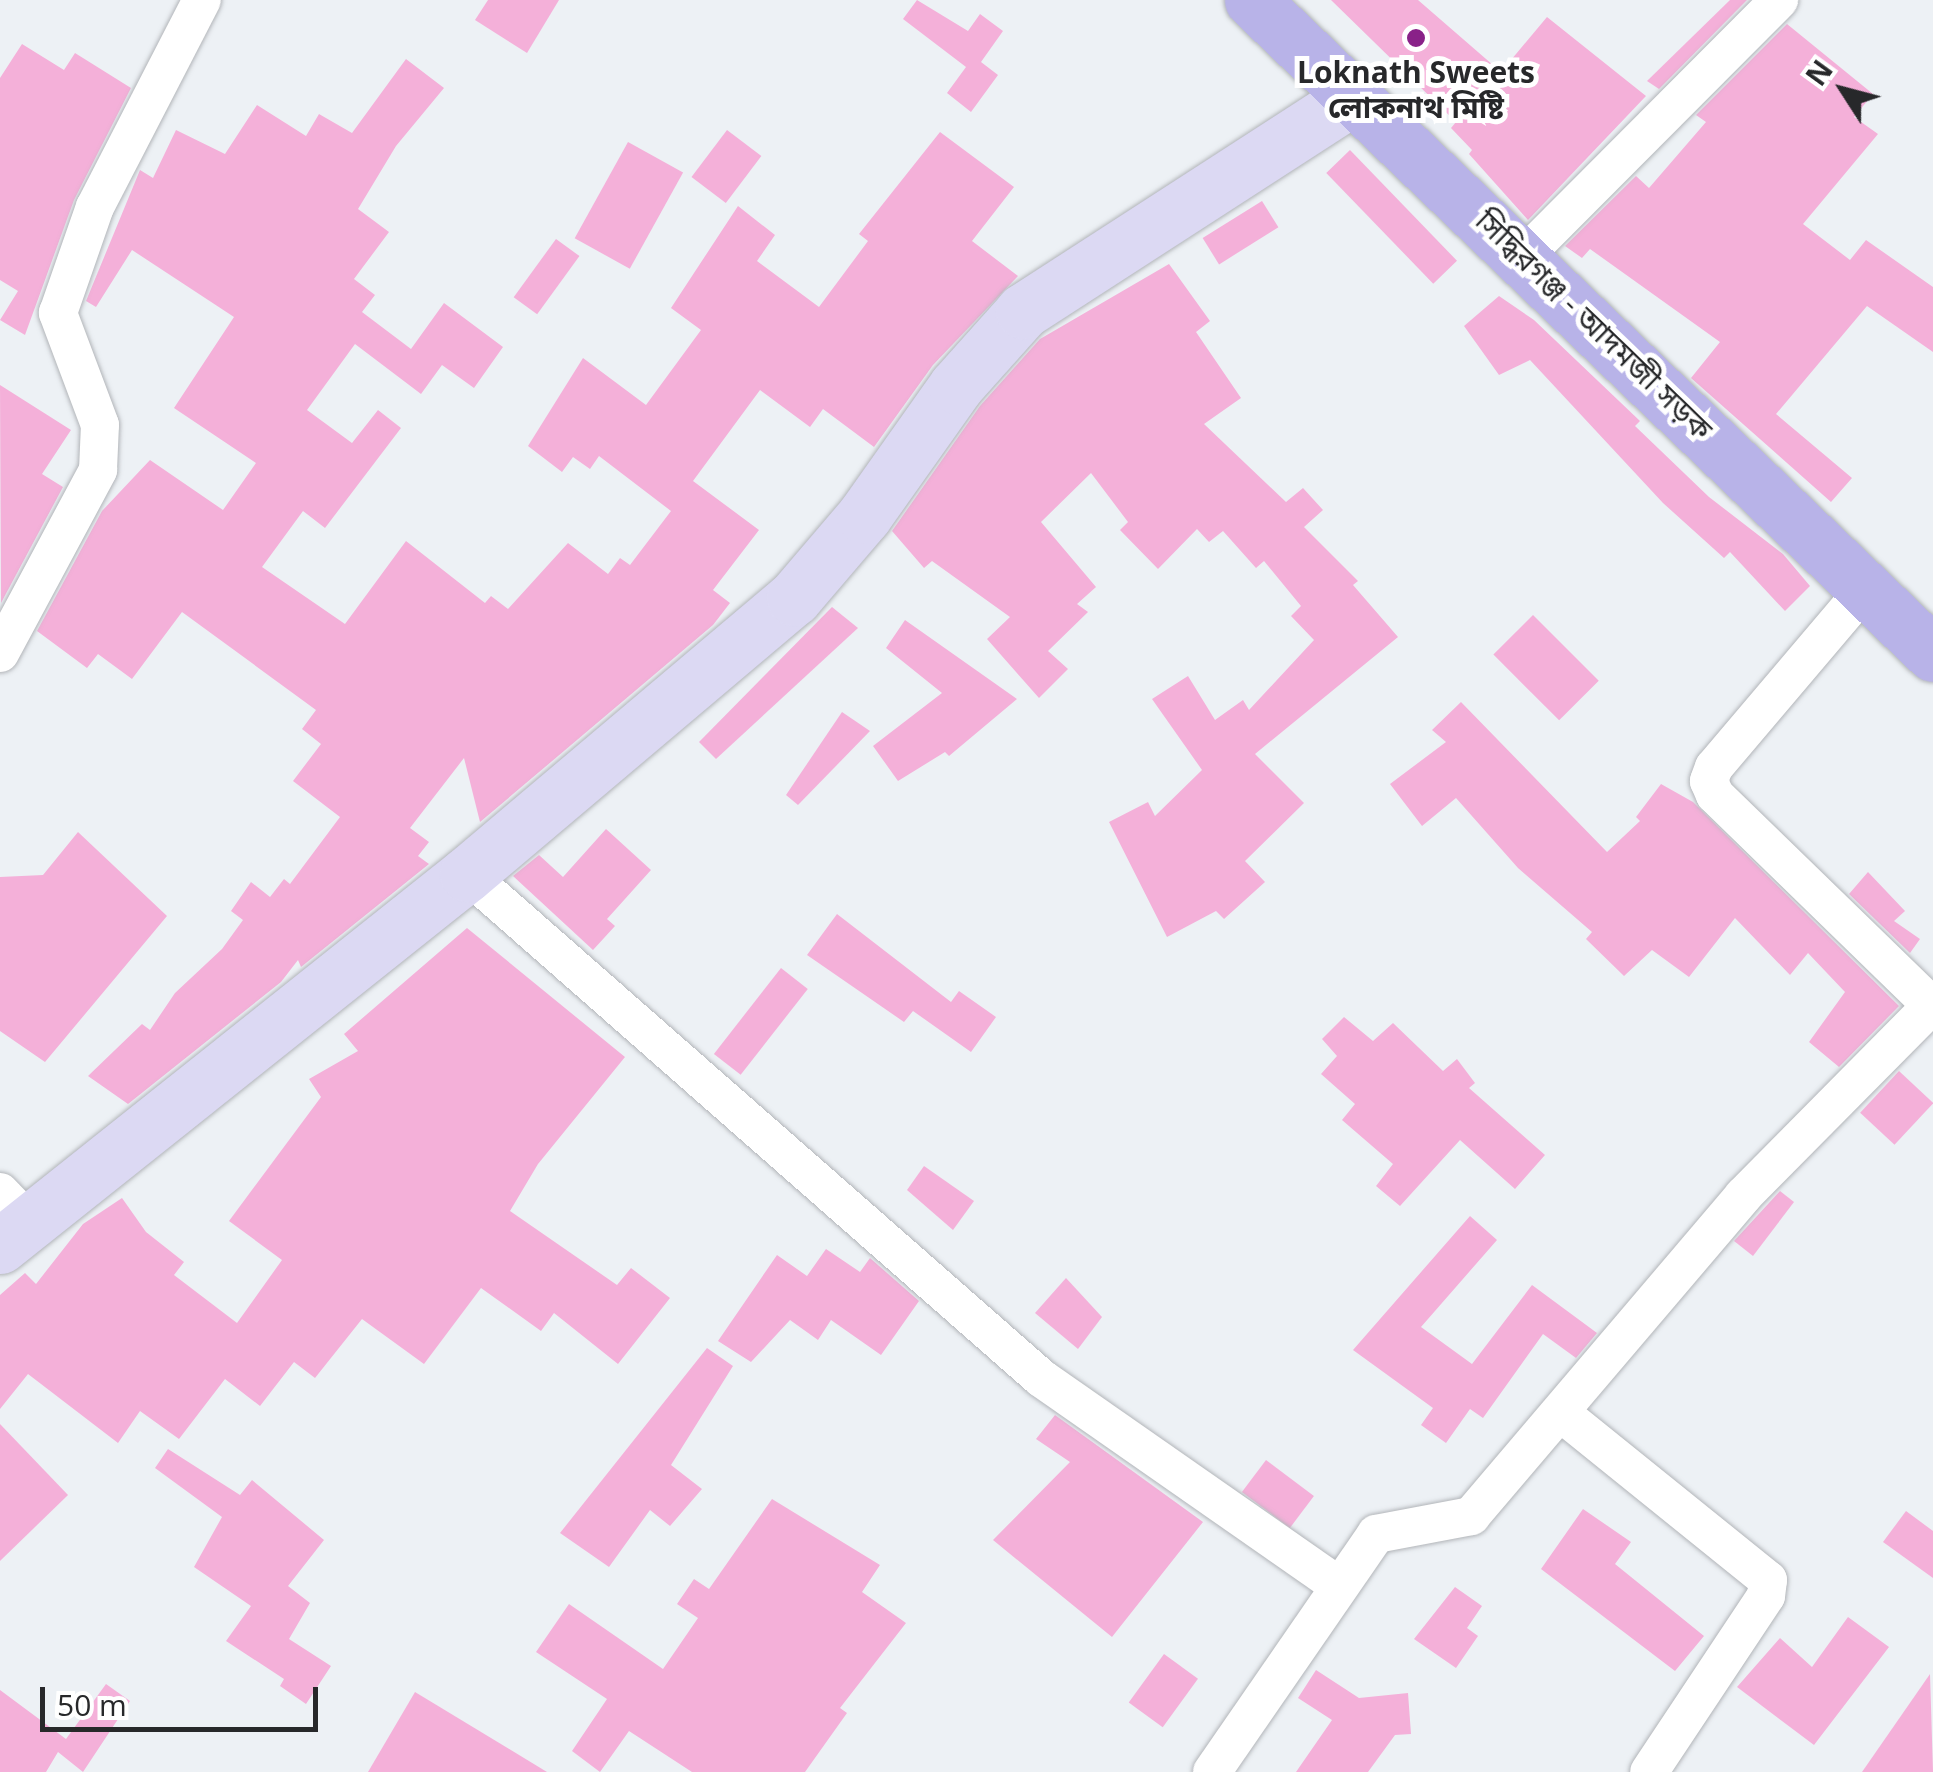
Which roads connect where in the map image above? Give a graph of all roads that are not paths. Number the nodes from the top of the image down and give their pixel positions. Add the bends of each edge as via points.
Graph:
1 (202, 0) edge
2 (1252, 0) edge
3 (1780, 0) edge
4 (1349, 100) junction
5 (1525, 255) junction
6 (1866, 588) junction
7 (0, 654) edge
8 (1933, 654) edge
9 (467, 874) junction
10 (1932, 1006) edge
11 (10, 1220) edge
12 (1561, 1413) junction
13 (1336, 1584) junction
14 (1212, 1772) edge
15 (1650, 1772) edge

1 - 7 street via 95,208 58,313 100,425 98,470
2 - 4 main road, সিদ্ধিরগঞ্জ - আদমজী সড়ক
3 - 5 street
4 - 5 main road, সিদ্ধিরগঞ্জ - আদমজী সড়ক
4 - 9 street via 1023,312 956,386 864,516 794,598
5 - 6 main road, সিদ্ধিরগঞ্জ - আদমজী সড়ক
6 - 8 main road, সিদ্ধিরগঞ্জ - আদমজী সড়ক
6 - 10 street via 1709,781 1715,795
9 - 11 street
9 - 13 street via 1041,1378
10 - 12 street via 1743,1196
12 - 13 street via 1471,1516 1448,1525 1390,1526
12 - 15 street via 1768,1580 1766,1596
13 - 14 street

